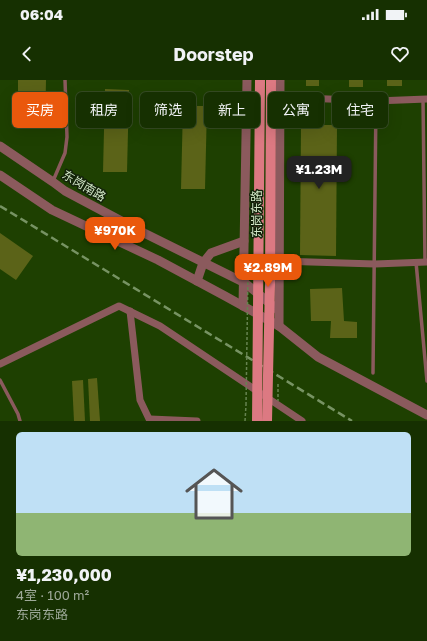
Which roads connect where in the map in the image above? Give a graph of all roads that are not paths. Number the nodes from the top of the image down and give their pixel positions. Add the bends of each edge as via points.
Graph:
1 (65, 80) edge
2 (260, 80) edge
3 (247, 82) edge
4 (277, 82) edge
5 (279, 92) edge
6 (425, 99) edge
7 (388, 101) edge
8 (280, 128) edge
9 (376, 128) edge
10 (0, 146) edge
11 (0, 175) edge
12 (53, 182) junction
13 (244, 241) junction
14 (279, 261) junction
15 (416, 262) junction
16 (426, 262) edge
17 (203, 263) junction
18 (375, 264) junction
19 (197, 281) junction
20 (245, 283) junction
21 (243, 306) junction
22 (278, 310) junction
23 (130, 311) junction
24 (279, 326) junction
25 (0, 364) edge
26 (373, 373) dead end
27 (0, 380) edge
28 (427, 381) edge
29 (427, 415) edge
30 (150, 420) edge
31 (20, 421) edge
32 (197, 421) edge
33 (257, 421) edge
34 (267, 421) edge
35 (302, 421) edge

1 - 12 lane via 67,137 65,153
2 - 33 main road, 东岗东路, bridge
3 - 4 street
3 - 13 street
4 - 5 street
4 - 34 main road, 东岗东路, bridge
6 - 7 street
6 - 16 lane
8 - 14 street
9 - 18 lane
10 - 12 street, 东岗南路
11 - 19 street via 52,210
12 - 17 street, 东岗南路 via 65,191
13 - 17 street via 211,253
13 - 20 street
14 - 18 street
14 - 22 street
15 - 16 street
15 - 18 street
15 - 28 lane
17 - 19 street
17 - 20 street, 东岗南路
18 - 26 lane
19 - 21 street
20 - 21 street
20 - 22 street, 东岗南路
21 - 24 street
22 - 24 street
23 - 25 street via 119,306
23 - 30 street via 140,400
23 - 35 street via 160,326
24 - 29 street via 318,357
27 - 31 lane
30 - 32 street

